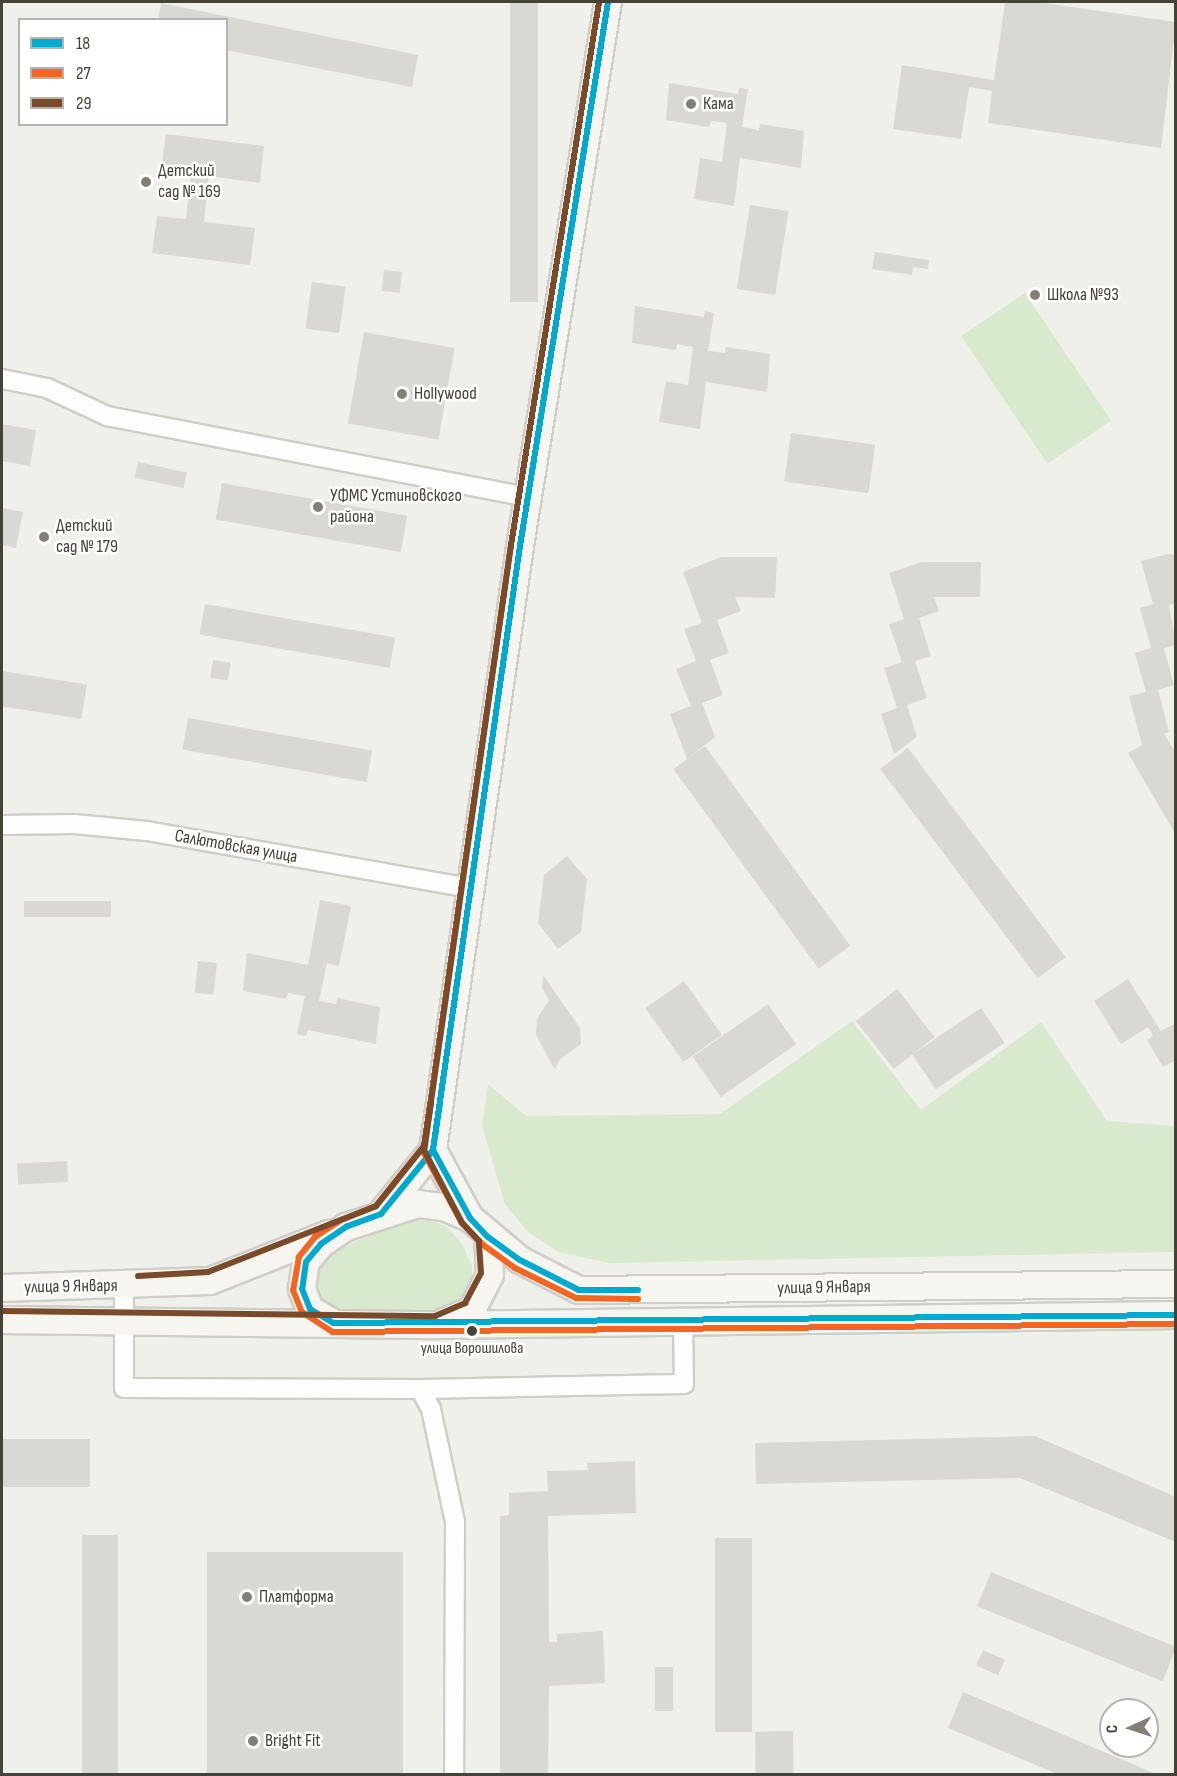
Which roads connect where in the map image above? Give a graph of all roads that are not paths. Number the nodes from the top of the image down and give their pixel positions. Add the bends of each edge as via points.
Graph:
1 (608, 2) edge
2 (2, 380) edge
3 (529, 497) junction
4 (2, 825) edge
5 (469, 888) junction
6 (433, 1150) junction
7 (381, 1214) junction
8 (470, 1218) junction
9 (346, 1227) junction
10 (488, 1237) junction
11 (1176, 1284) edge
12 (124, 1286) junction
13 (2, 1288) edge
14 (1176, 1315) edge
15 (2, 1320) edge
16 (125, 1320) junction
17 (683, 1321) junction
18 (333, 1323) junction
19 (437, 1325) junction
20 (420, 1389) junction
21 (454, 1774) edge

1 - 3 main road
2 - 3 street via 47,388 107,416
3 - 5 main road
4 - 5 street, Салютовская улица via 74,824 147,831
5 - 6 main road
6 - 7 main road
6 - 8 main road
7 - 8 main road via 418,1204 444,1207
7 - 9 main road
8 - 10 main road
9 - 12 main road, улица 9 Января via 210,1281
9 - 18 main road via 321,1244 306,1262 302,1289 310,1309
10 - 11 main road, улица 9 Января via 520,1260 579,1290
10 - 19 main road via 490,1275 472,1310
12 - 13 main road, улица 9 Января
12 - 16 street
14 - 17 main road, улица 9 Января
15 - 16 main road, улица 9 Января
16 - 18 main road, улица 9 Января
16 - 20 street via 124,1388
17 - 19 main road, улица 9 Января
17 - 20 street via 684,1384
18 - 19 main road
20 - 21 street via 431,1409 455,1522

